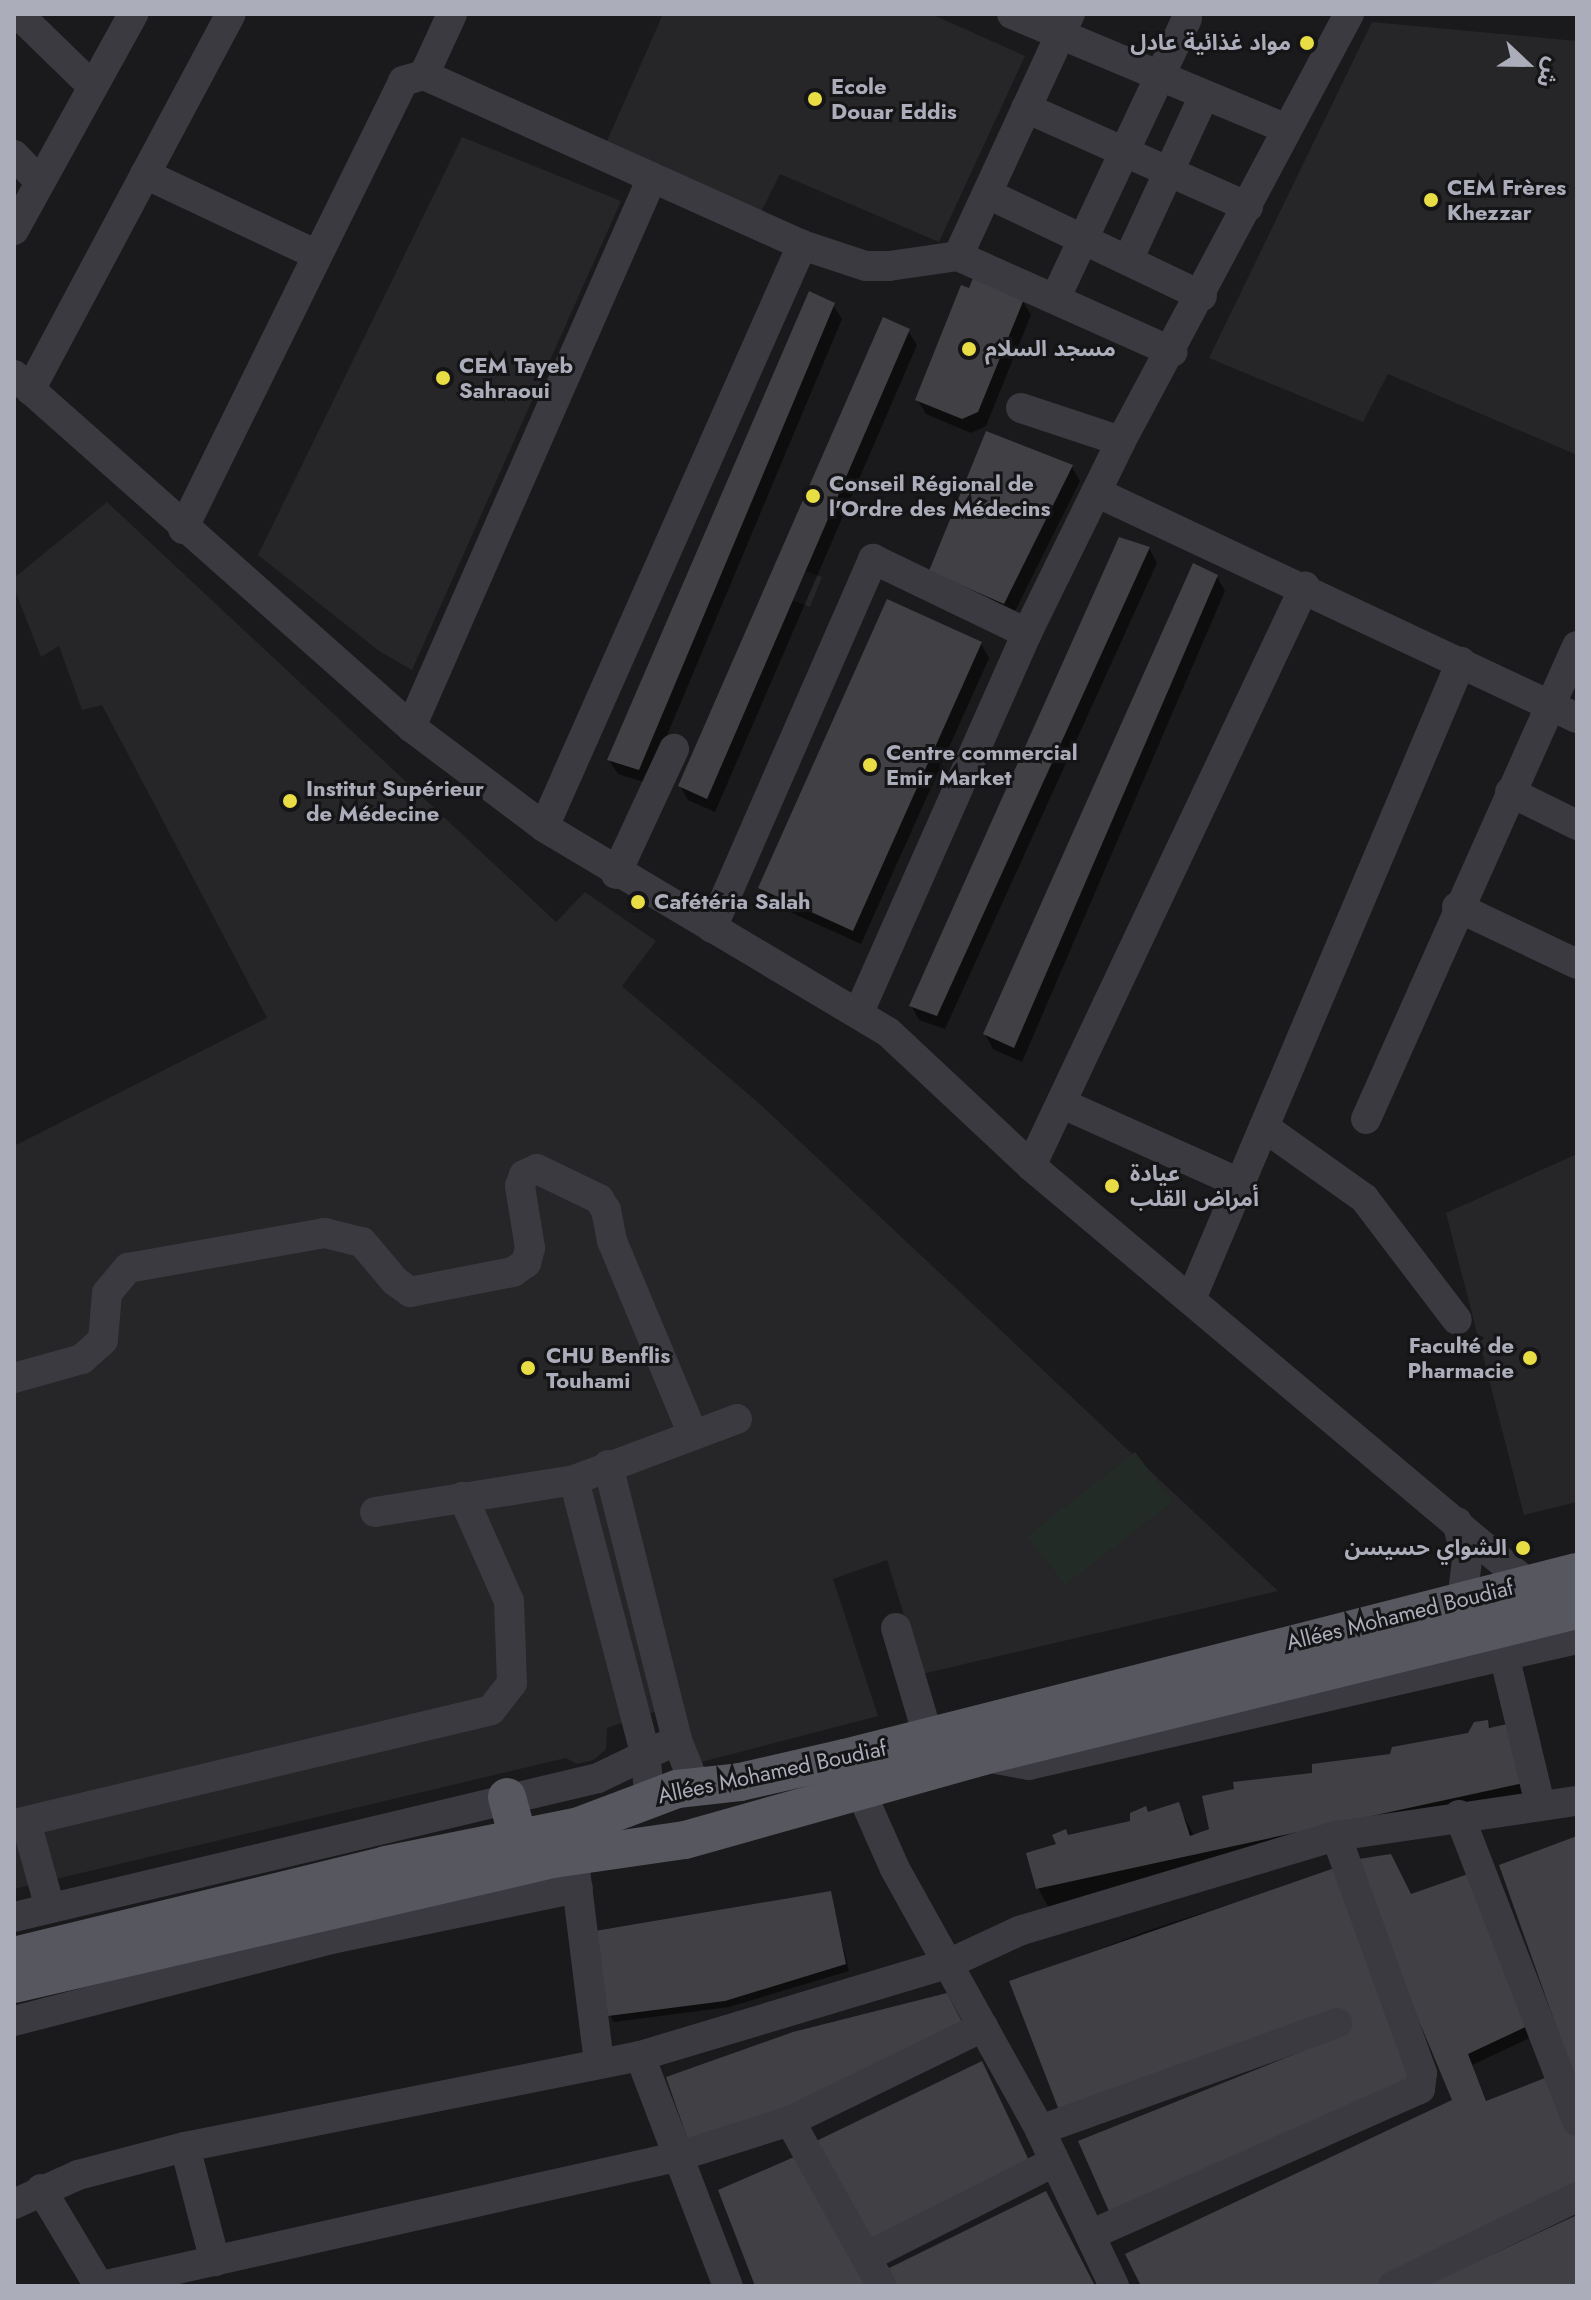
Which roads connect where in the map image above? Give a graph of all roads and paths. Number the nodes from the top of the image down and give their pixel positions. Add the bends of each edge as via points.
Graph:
1 (18, 14) edge
2 (133, 14) edge
3 (231, 14) edge
4 (452, 14) edge
5 (1012, 14) edge
6 (1349, 14) edge
7 (1187, 18) dead end
8 (1066, 24) edge
9 (424, 75) junction
10 (1157, 77) junction
11 (92, 86) junction
12 (1203, 98) junction
13 (1026, 108) junction
14 (1287, 129) junction
15 (1124, 151) junction
16 (14, 155) edge
17 (1168, 170) junction
18 (145, 174) junction
19 (652, 178) junction
20 (39, 181) junction
21 (988, 194) junction
22 (1248, 207) junction
23 (14, 230) edge
24 (1082, 238) junction
25 (802, 245) junction
26 (315, 254) junction
27 (958, 256) junction
28 (1128, 260) junction
29 (1202, 296) junction
30 (1055, 299) junction
31 (1173, 352) junction
32 (22, 382) edge
33 (1021, 408) dead end
34 (1121, 441) junction
35 (1096, 492) junction
36 (183, 529) junction
37 (1305, 586) junction
38 (1027, 633) junction
39 (1577, 646) edge
40 (1461, 662) junction
41 (1564, 712) edge
42 (411, 727) junction
43 (674, 749) dead end
44 (1510, 792) junction
45 (1577, 825) edge
46 (544, 827) junction
47 (616, 874) junction
48 (1457, 907) junction
49 (712, 928) junction
50 (1577, 964) edge
51 (859, 1012) junction
52 (1063, 1104) junction
53 (1366, 1119) dead end
54 (1264, 1127) junction
55 (1031, 1166) junction
56 (1240, 1183) junction
57 (1191, 1299) junction
58 (1457, 1320) dead end
59 (14, 1378) edge
60 (737, 1419) dead end
61 (693, 1435) junction
62 (608, 1465) junction
63 (574, 1480) junction
64 (463, 1497) junction
65 (375, 1512) dead end
66 (1457, 1522) junction
67 (1577, 1572) edge
68 (1527, 1583) junction
69 (1462, 1599) junction
70 (1577, 1610) edge
71 (896, 1628) dead end
72 (1577, 1639) edge
73 (1502, 1644) junction
74 (928, 1736) junction
75 (677, 1740) junction
76 (645, 1753) junction
77 (695, 1785) junction
78 (860, 1790) junction
79 (507, 1797) junction
80 (650, 1799) junction
81 (1577, 1801) edge
82 (1540, 1805) junction
83 (1459, 1815) junction
84 (20, 1823) edge
85 (711, 1832) junction
86 (1336, 1836) junction
87 (518, 1838) junction
88 (658, 1843) junction
89 (576, 1872) junction
90 (50, 1908) junction
91 (14, 1917) edge
92 (14, 1956) edge
93 (950, 1963) junction
94 (14, 1984) edge
95 (14, 2021) edge
96 (1337, 2023) dead end
97 (983, 2027) junction
98 (640, 2056) junction
99 (599, 2063) junction
100 (790, 2121) junction
101 (1577, 2121) edge
102 (1040, 2130) junction
103 (185, 2147) junction
104 (676, 2157) junction
105 (1052, 2163) junction
106 (41, 2189) junction
107 (1577, 2197) edge
108 (14, 2204) edge
109 (1090, 2235) junction
110 (866, 2257) junction
111 (215, 2261) junction
112 (100, 2286) edge
113 (728, 2286) edge
114 (882, 2286) edge
115 (1114, 2286) edge
116 (1393, 2286) edge

1 - 11 street
2 - 11 street
3 - 18 street
4 - 9 street
5 - 8 street
6 - 14 street
7 - 10 street
8 - 10 street
8 - 13 street
9 - 19 street
9 - 26 street via 395,89
10 - 12 street
10 - 15 street
11 - 20 street
12 - 14 street
12 - 17 street
13 - 15 street
13 - 21 street
14 - 22 street
15 - 17 street
15 - 24 street
16 - 20 street
17 - 22 street
17 - 28 street
18 - 26 street
18 - 32 street
19 - 25 street
19 - 42 street
20 - 23 street
21 - 24 street
21 - 27 street
22 - 29 street
24 - 28 street
24 - 30 street
25 - 27 street via 866,266
25 - 46 street
26 - 36 street
27 - 30 street
28 - 29 street
29 - 31 street
30 - 31 street
31 - 34 street
32 - 36 street
33 - 34 street
34 - 35 street
35 - 37 street
35 - 38 street
36 - 42 street
37 - 40 street
37 - 52 street
38 - 49 street via 873,559
38 - 51 street
39 - 41 street
40 - 41 street
40 - 54 street
41 - 44 street
42 - 46 street
43 - 47 street
44 - 45 street
44 - 48 street
46 - 47 street
47 - 49 street
48 - 50 street
48 - 53 street
49 - 51 street
51 - 55 street via 919,1057
52 - 55 street
52 - 56 street
54 - 56 street
54 - 58 street via 1364,1198
55 - 57 street
56 - 57 street
57 - 66 street
59 - 61 street via 82,1359 103,1340 107,1293 128,1268 325,1233 362,1242 410,1292 513,1272 526,1263 530,1248 520,1186 524,1175 537,1169 599,1199
60 - 61 street
61 - 62 street
62 - 63 street
62 - 75 street
63 - 64 street
63 - 76 street
64 - 65 street
64 - 84 street via 509,1601 512,1683 491,1710
66 - 68 street
66 - 69 street via 1467,1560
67 - 68 main road, Allées Mohamed Boudiaf
68 - 69 main road, Allées Mohamed Boudiaf
69 - 74 main road, Allées Mohamed Boudiaf
70 - 73 main road, Allées Mohamed Boudiaf
71 - 74 street
72 - 73 street
73 - 78 main road, Allées Mohamed Boudiaf via 983,1756
73 - 82 street
74 - 77 main road, Allées Mohamed Boudiaf via 740,1782
75 - 76 street
75 - 77 street
76 - 79 street via 598,1778
76 - 80 street
77 - 80 main road, Allées Mohamed Boudiaf
77 - 85 main road via 707,1804
78 - 85 main road, Allées Mohamed Boudiaf
78 - 93 street via 901,1881
79 - 87 main road
79 - 90 street
80 - 87 main road, Allées Mohamed Boudiaf via 596,1822
80 - 88 main road
81 - 82 street
82 - 83 street
83 - 86 street
83 - 101 street
84 - 90 street
85 - 88 main road, Allées Mohamed Boudiaf
86 - 93 street via 1019,1931
86 - 109 street via 1422,2073 1420,2089
87 - 92 main road, Allées Mohamed Boudiaf
88 - 89 main road, Allées Mohamed Boudiaf
89 - 94 main road, Allées Mohamed Boudiaf
89 - 95 street
89 - 99 street
90 - 91 street
93 - 97 street
93 - 98 street
96 - 102 street
97 - 100 street
97 - 102 street
98 - 99 street
98 - 104 street
99 - 103 street
100 - 104 street
100 - 110 street
102 - 105 street
103 - 106 street
103 - 111 street
104 - 111 street
104 - 113 street
105 - 109 street
105 - 110 street
106 - 108 street
106 - 112 street
107 - 116 street
109 - 115 street
110 - 114 street
111 - 112 street

